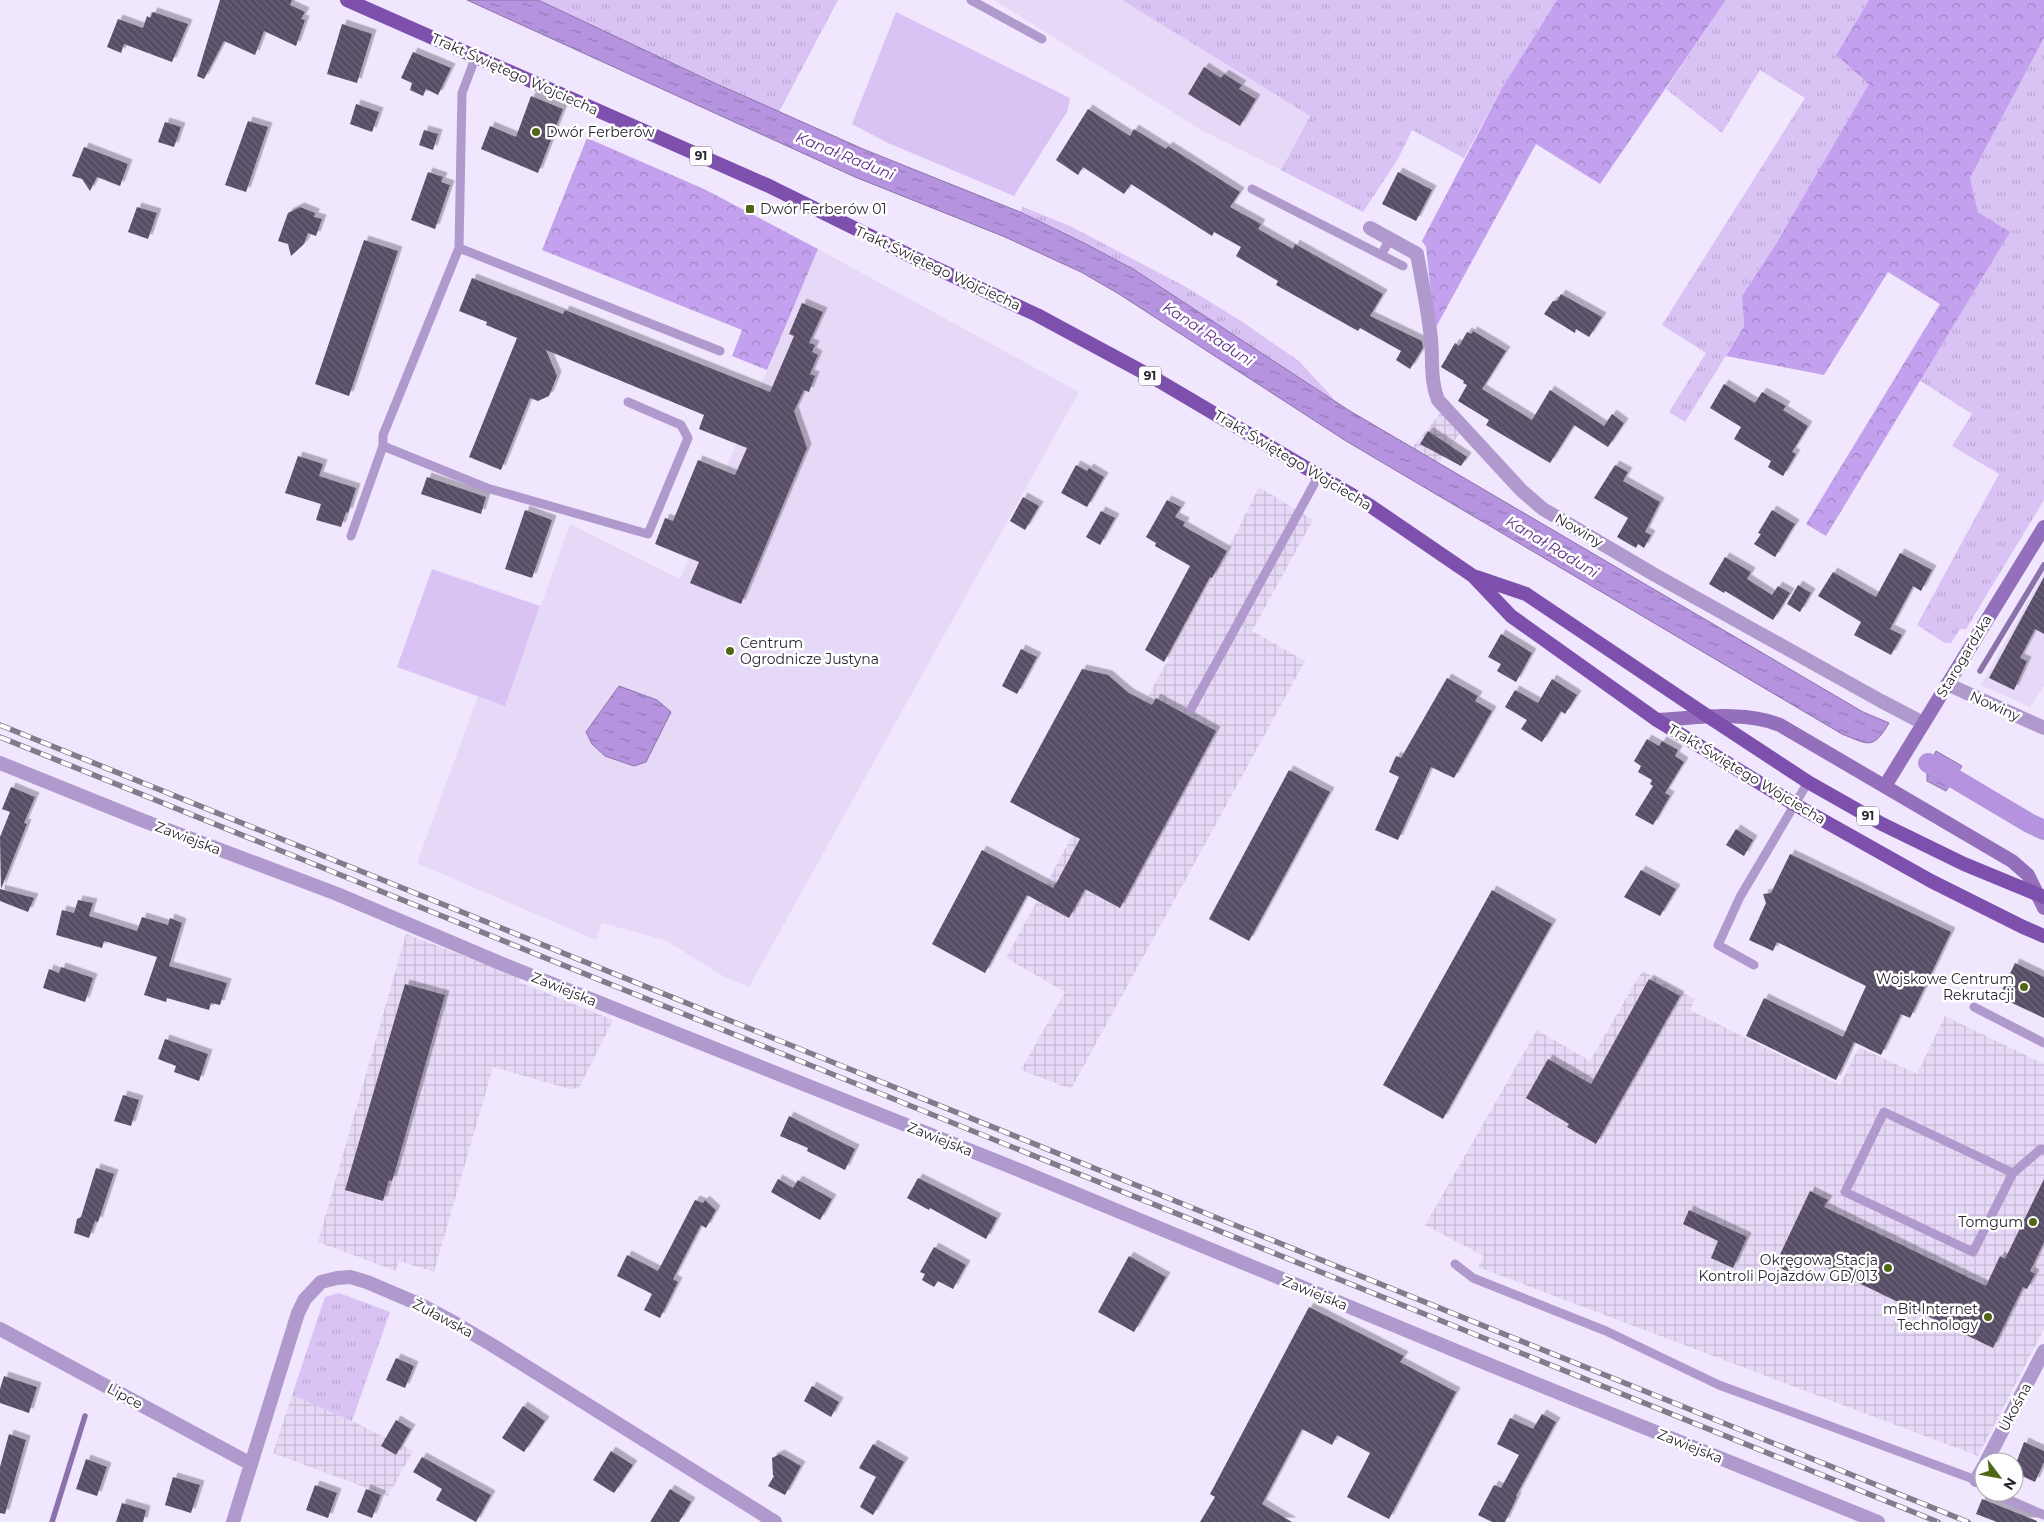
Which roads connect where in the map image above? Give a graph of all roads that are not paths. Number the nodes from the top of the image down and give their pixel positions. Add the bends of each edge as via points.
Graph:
1 (347, 0) edge
2 (971, 0) edge
3 (1042, 39) dead end
4 (476, 56) junction
5 (1252, 189) dead end
6 (1370, 228) dead end
7 (1390, 239) junction
8 (460, 248) junction
9 (1382, 255) junction
10 (1403, 266) dead end
11 (720, 351) dead end
12 (628, 402) dead end
13 (382, 446) junction
14 (1319, 475) junction
15 (2044, 526) edge
16 (351, 536) dead end
17 (1473, 576) junction
18 (1947, 684) junction
19 (1191, 709) dead end
20 (1708, 717) junction
21 (1657, 720) junction
22 (1923, 723) junction
23 (2044, 728) edge
24 (0, 763) edge
25 (1808, 782) junction
26 (1885, 786) junction
27 (1794, 804) junction
28 (2041, 896) edge
29 (2044, 908) edge
30 (2044, 936) edge
31 (1754, 964) dead end
32 (1974, 1007) dead end
33 (2044, 1043) edge
34 (2044, 1150) edge
35 (2012, 1173) junction
36 (1455, 1264) dead end
37 (0, 1329) edge
38 (2044, 1351) edge
39 (1991, 1452) edge
40 (250, 1464) junction
41 (1974, 1482) edge
42 (2014, 1502) edge
43 (2044, 1515) edge
44 (233, 1522) edge
45 (775, 1522) edge
46 (1878, 1522) edge

1 - 4 main road, Trakt Świętego Wojciecha / 91
2 - 3 lane
4 - 8 lane via 462,92
4 - 14 main road, Trakt Świętego Wojciecha / 91 via 769,186 1036,314 1154,378
5 - 9 lane
6 - 7 street, Nowiny
7 - 9 lane
7 - 22 street, Nowiny via 1417,254 1429,317 1432,382 1438,400 1543,510
8 - 11 lane
8 - 13 lane via 383,435
9 - 10 lane
12 - 13 lane via 681,425 688,438 648,534 487,488
13 - 16 lane
14 - 17 main road, Trakt Świętego Wojciecha / 91
14 - 19 lane
15 - 18 main road, Starogardzka
17 - 20 main road, Trakt Świętego Wojciecha / 91 via 1526,594
17 - 21 main road, Trakt Świętego Wojciecha / 91 via 1510,616
18 - 22 main road, Starogardzka
18 - 23 street, Nowiny
20 - 21 main road
20 - 25 main road, Trakt Świętego Wojciecha / 91
20 - 26 main road via 1768,720
21 - 27 main road, Trakt Świętego Wojciecha / 91
22 - 26 main road, Starogardzka
24 - 46 street, Zawiejska via 337,894 509,967 1009,1166
25 - 27 lane
25 - 28 main road, Trakt Świętego Wojciecha / 91 via 1882,824 1964,864
26 - 28 main road via 2012,861 2028,876
27 - 30 main road, Trakt Świętego Wojciecha / 91 via 1931,881
27 - 31 lane via 1740,897 1718,945
28 - 29 main road
32 - 33 lane
34 - 35 lane via 2041,1149
35 - 35 lane via 1972,1252 1845,1192 1884,1112
36 - 41 lane via 1472,1278 1606,1331 1719,1385
37 - 40 street, Lipce
38 - 39 street, Ukośna
40 - 44 street, Żuławska
40 - 45 street, Żuławska via 305,1299 321,1282 350,1277 454,1322
42 - 43 lane

